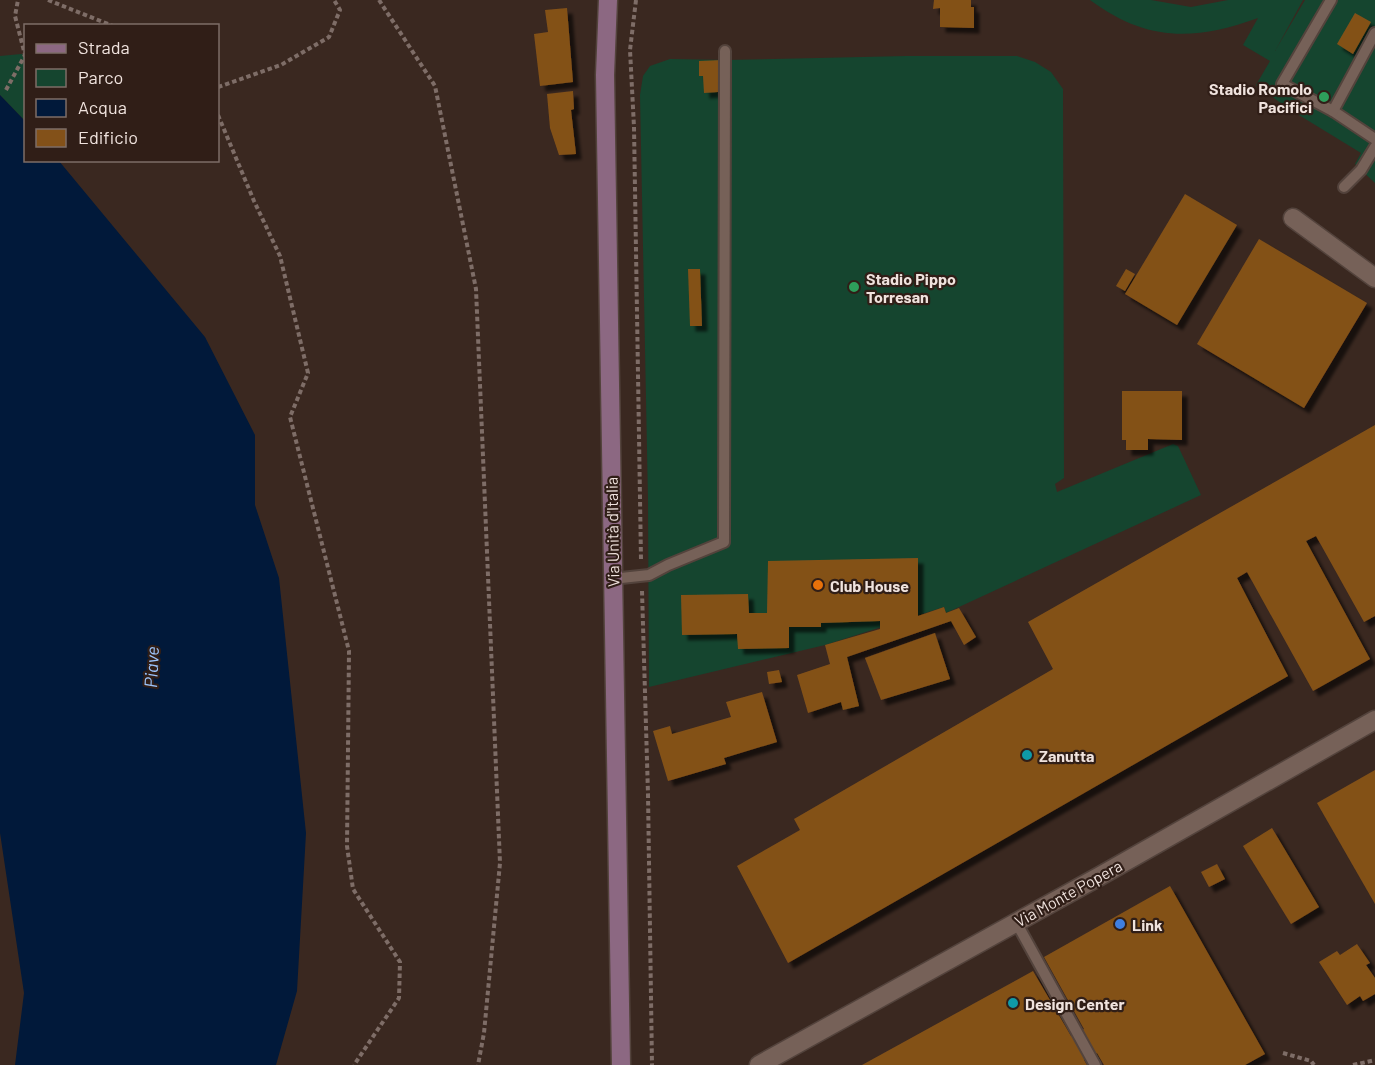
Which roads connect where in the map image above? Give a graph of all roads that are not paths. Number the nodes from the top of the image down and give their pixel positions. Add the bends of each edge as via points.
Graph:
1 (608, 0) edge
2 (1331, 0) edge
3 (1375, 33) edge
4 (725, 51) dead end
5 (1333, 111) junction
6 (1375, 139) edge
7 (1375, 147) edge
8 (1344, 187) dead end
9 (1293, 218) dead end
10 (1375, 278) edge
11 (612, 579) junction
12 (1375, 720) edge
13 (1016, 922) junction
14 (621, 1065) edge
15 (759, 1065) edge
16 (1095, 1065) edge

1 - 11 main road, Via Unità d'Italia via 605,57
2 - 5 lane via 1282,84
3 - 5 lane
4 - 11 lane via 724,542 649,575
5 - 6 lane
7 - 8 lane via 1361,170
9 - 10 street
11 - 14 main road, Via Unità d'Italia
12 - 13 street, Via Monte Popera
13 - 15 street, Via Monte Popera
13 - 16 lane

